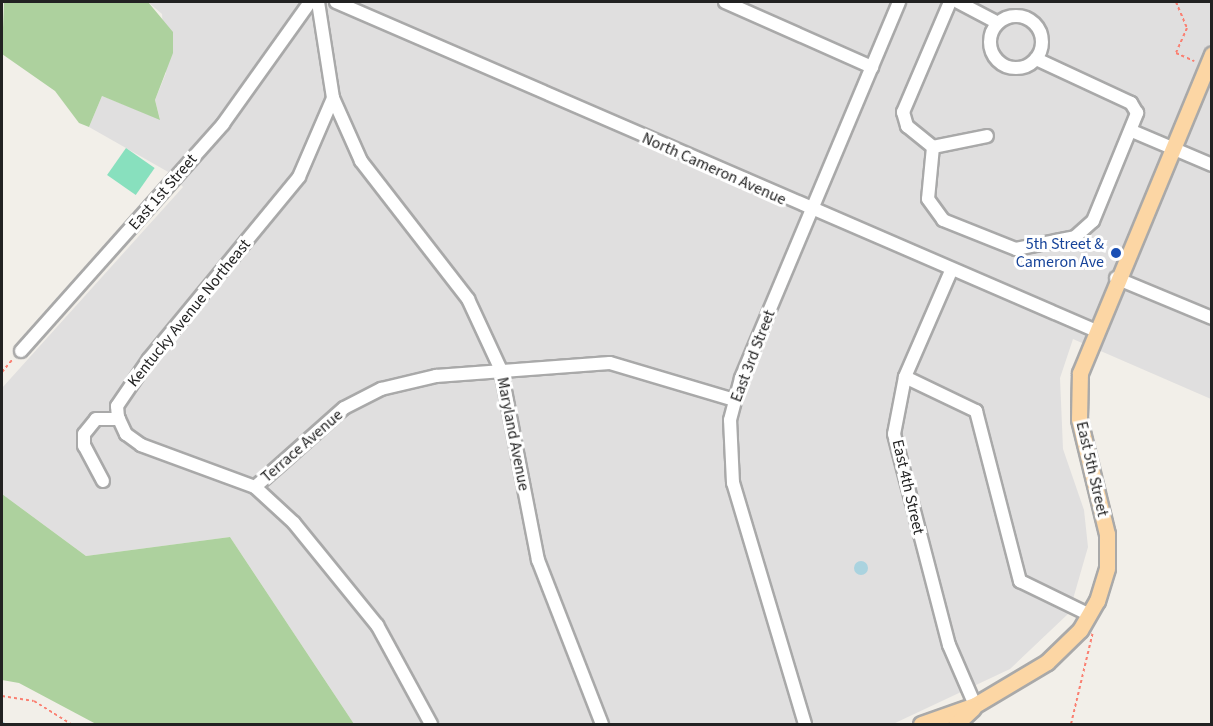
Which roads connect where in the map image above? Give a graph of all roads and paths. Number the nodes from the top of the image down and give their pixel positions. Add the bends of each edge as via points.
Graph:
1 (310, 2) edge
2 (318, 2) edge
3 (336, 2) edge
4 (725, 2) edge
5 (899, 2) edge
6 (950, 2) edge
7 (958, 2) edge
8 (1176, 2) edge
9 (998, 23) junction
10 (1036, 58) junction
11 (1209, 60) edge
12 (872, 67) junction
13 (333, 98) junction
14 (1132, 130) junction
15 (987, 136) dead end
16 (933, 147) junction
17 (1171, 148) junction
18 (1212, 165) edge
19 (811, 212) junction
20 (951, 271) junction
21 (1116, 278) junction
22 (1212, 318) edge
23 (1094, 330) junction
24 (21, 351) joint
25 (501, 370) junction
26 (2, 372) edge
27 (904, 377) junction
28 (734, 400) junction
29 (119, 419) junction
30 (103, 481) dead end
31 (255, 487) junction
32 (1090, 615) junction
33 (2, 696) edge
34 (975, 705) junction
35 (71, 724) edge
36 (431, 724) edge
37 (602, 724) edge
38 (805, 724) edge
39 (921, 724) edge
40 (956, 724) edge
41 (1071, 724) edge

1 - 24 street, East 1st Street via 222,124
2 - 13 street, Maryland Avenue
3 - 19 street, North Cameron Avenue
4 - 12 street
5 - 12 street, East 3rd Street
6 - 16 street via 903,112 907,126
7 - 9 street
8 - 11 path via 1187,28 1176,53
9 - 10 street via 1013,16 1032,20 1042,36
9 - 10 street via 989,43 997,61 1014,69
10 - 14 street via 1131,103 1137,113
11 - 17 main road, East 5th Street
12 - 19 street, East 3rd Street
13 - 25 street, Maryland Avenue via 361,161 468,299
13 - 29 street, Kentucky Avenue Northeast via 299,177 149,359 117,406
14 - 16 street via 1093,221 1075,237 1035,248 1016,249 982,237 934,212 927,189
14 - 17 street
15 - 16 street
17 - 18 street
17 - 21 main road, East 5th Street
19 - 20 street, North Cameron Avenue
19 - 28 street, East 3rd Street
20 - 23 street, North Cameron Avenue
20 - 27 street, East 4th Street
21 - 22 street
21 - 23 main road, East 5th Street
23 - 32 main road, East 5th Street via 1078,401 1108,550 1103,585
24 - 26 path
25 - 28 street, Terrace Avenue via 610,363
25 - 31 street, Terrace Avenue via 416,380 362,397
25 - 37 street, Maryland Avenue via 538,560
27 - 32 street via 976,411 1020,581
27 - 34 street, East 4th Street via 894,415 897,452 949,645
28 - 38 street, East 3rd Street via 729,441 733,483
29 - 30 street via 96,419 84,434 84,446
29 - 31 street via 126,434 141,445
31 - 36 street via 324,556 377,625
32 - 34 main road, East 5th Street via 1047,662
32 - 41 path via 1094,638
33 - 35 path via 34,701
34 - 39 main road, East 5th Street
34 - 40 main road, East 5th Street

